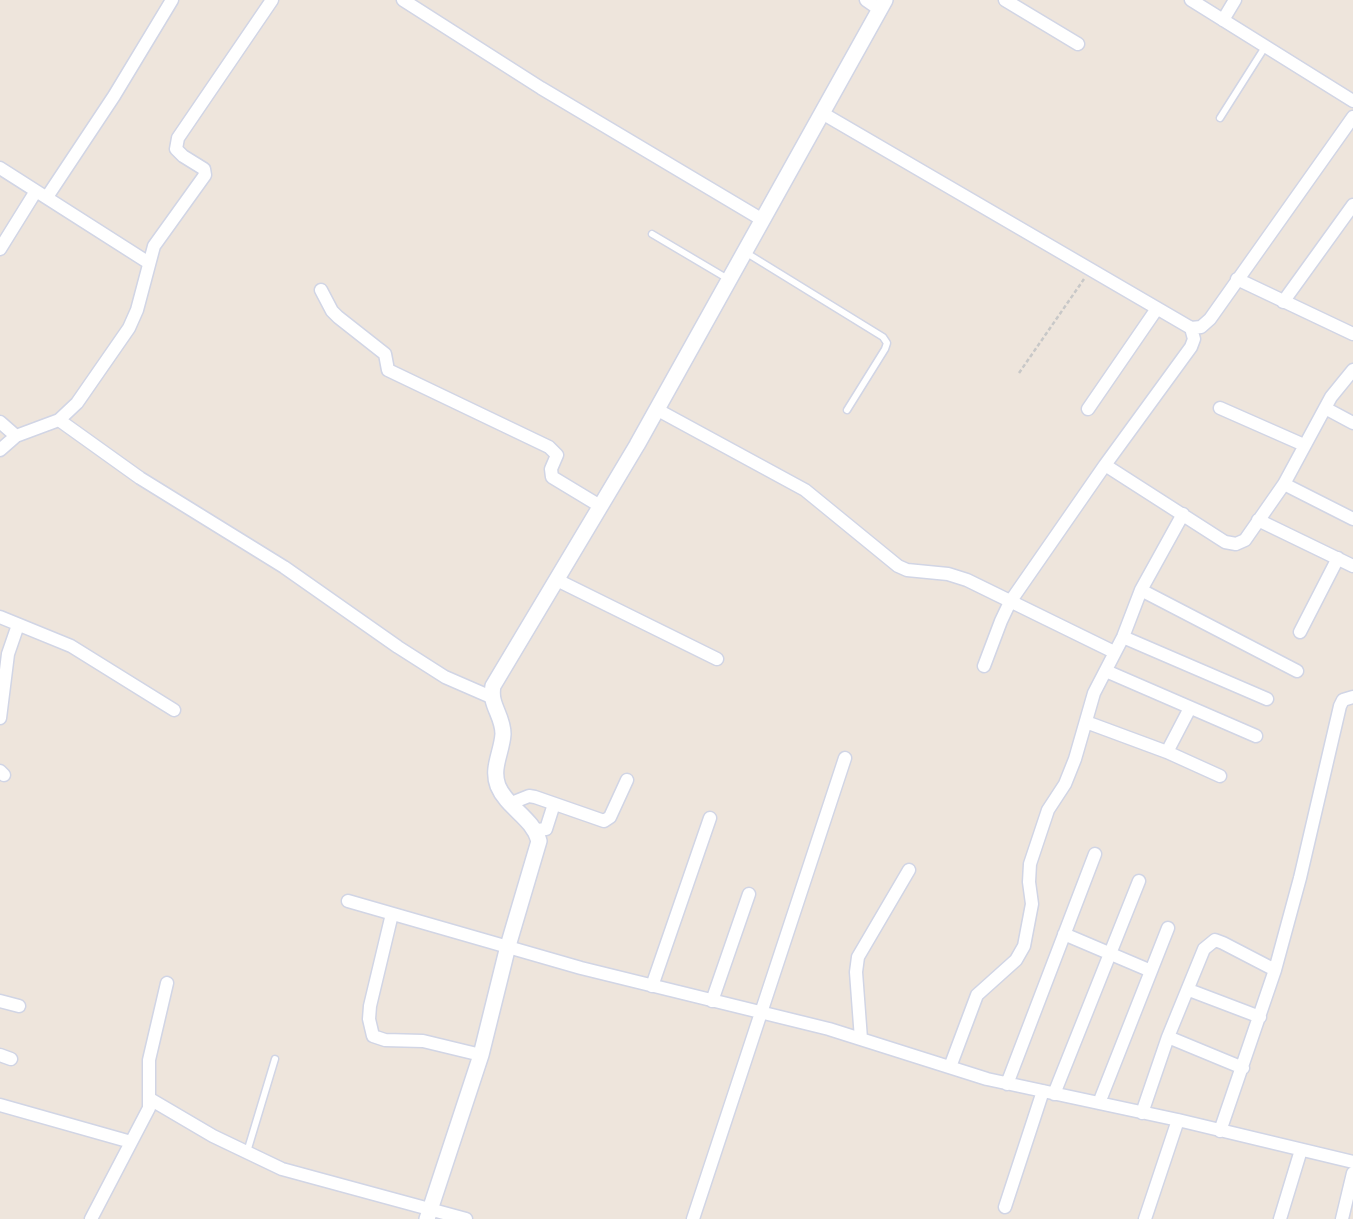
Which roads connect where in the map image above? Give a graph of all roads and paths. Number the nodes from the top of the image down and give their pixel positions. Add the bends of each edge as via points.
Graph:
1 (172, 0) edge
2 (272, 0) edge
3 (403, 0) edge
4 (866, 0) edge
5 (1005, 0) edge
6 (1191, 0) edge
7 (1235, 0) edge
8 (882, 5) edge
9 (1223, 20) junction
10 (1078, 44) dead end
11 (1266, 47) junction
12 (1353, 101) edge
13 (822, 113) junction
14 (1353, 117) edge
15 (1220, 118) dead end
16 (0, 168) edge
17 (42, 194) junction
18 (1353, 206) edge
19 (761, 219) junction
20 (652, 234) dead end
21 (0, 249) edge
22 (744, 252) junction
23 (149, 263) junction
24 (1090, 270) junction
25 (729, 280) junction
26 (1237, 280) junction
27 (321, 290) dead end
28 (1283, 302) junction
29 (1156, 310) junction
30 (1191, 328) junction
31 (1353, 334) edge
32 (1353, 370) edge
33 (1018, 374) dead end
34 (1220, 408) dead end
35 (1325, 408) junction
36 (656, 409) junction
37 (847, 410) dead end
38 (1088, 410) dead end
39 (59, 420) junction
40 (0, 422) edge
41 (1353, 422) edge
42 (16, 436) junction
43 (1304, 445) junction
44 (0, 450) edge
45 (1105, 465) junction
46 (1284, 484) junction
47 (600, 506) junction
48 (1183, 514) junction
49 (1353, 519) edge
50 (1258, 520) junction
51 (1338, 558) junction
52 (1353, 566) edge
53 (557, 580) junction
54 (1141, 590) junction
55 (1010, 602) junction
56 (0, 618) edge
57 (18, 625) junction
58 (1300, 632) dead end
59 (1123, 637) junction
60 (1114, 652) junction
61 (717, 660) dead end
62 (984, 666) dead end
63 (1106, 671) junction
64 (1297, 671) dead end
65 (491, 697) junction
66 (1353, 697) edge
67 (1267, 699) dead end
68 (1190, 708) junction
69 (174, 710) dead end
70 (0, 718) edge
71 (1086, 722) junction
72 (1256, 736) dead end
73 (1167, 752) junction
74 (845, 758) dead end
75 (1220, 776) dead end
76 (627, 780) dead end
77 (509, 804) junction
78 (554, 804) junction
79 (710, 818) dead end
80 (536, 830) junction
81 (1095, 854) dead end
82 (909, 870) dead end
83 (1139, 881) dead end
84 (749, 894) dead end
85 (348, 901) dead end
86 (392, 914) junction
87 (1168, 928) dead end
88 (1064, 934) junction
89 (508, 946) junction
90 (1110, 954) junction
91 (1275, 970) junction
92 (1151, 971) junction
93 (167, 983) dead end
94 (652, 986) junction
95 (1188, 990) junction
96 (0, 1001) edge
97 (712, 1001) junction
98 (19, 1006) dead end
99 (760, 1012) junction
100 (1260, 1017) junction
101 (1168, 1038) junction
102 (861, 1039) junction
103 (481, 1056) junction
104 (275, 1059) dead end
105 (950, 1067) junction
106 (1243, 1068) junction
107 (1008, 1084) junction
108 (1048, 1093) junction
109 (150, 1099) junction
110 (1099, 1103) junction
111 (0, 1104) edge
112 (1142, 1113) junction
113 (1178, 1120) junction
114 (1220, 1130) junction
115 (130, 1142) junction
116 (1302, 1150) junction
117 (247, 1152) junction
118 (1353, 1162) edge
119 (1353, 1173) edge
120 (1004, 1207) dead end
121 (428, 1214) edge
122 (91, 1219) edge
123 (466, 1219) edge
124 (693, 1219) edge
125 (1145, 1219) edge
126 (1280, 1219) edge
127 (1342, 1219) edge

1 - 17 street via 114,96
2 - 23 street via 178,138 176,149 204,169 205,175 162,232
3 - 19 street via 541,88
4 - 8 street
5 - 10 street
6 - 9 street
7 - 9 street
8 - 13 street
9 - 11 street
11 - 12 street
11 - 15 lane
13 - 19 street
13 - 24 street
14 - 26 street
16 - 17 street
17 - 21 street
17 - 23 street
18 - 28 street
19 - 22 street
20 - 25 lane
22 - 25 street
22 - 37 lane via 883,337 887,343
23 - 39 street via 137,310 123,340 77,403
24 - 29 street
24 - 33 path
25 - 36 street
26 - 28 street
26 - 30 street via 1210,320 1201,327
27 - 47 street via 338,318 385,354 388,370 549,447 556,454 550,469 552,477
28 - 31 street
29 - 30 street
29 - 38 street
30 - 45 street via 1194,339 1191,347
32 - 35 street
34 - 43 street
35 - 41 street
35 - 43 street
36 - 47 street
36 - 55 street via 805,490 898,566 967,580
39 - 42 street
39 - 65 street via 140,478 284,567 398,647 445,677
40 - 42 street
42 - 44 street
43 - 46 street
45 - 48 street
45 - 55 street
46 - 49 street
46 - 50 street
47 - 53 street
48 - 50 street via 1225,542 1236,544 1245,540
48 - 54 street
50 - 51 street
51 - 52 street
51 - 58 street
53 - 61 street
53 - 65 street via 493,686
54 - 59 street
54 - 64 street
55 - 60 street
55 - 62 street
56 - 57 street
57 - 69 street via 71,646
57 - 70 street via 8,654
59 - 60 street
59 - 67 street
60 - 63 street
63 - 68 street
63 - 71 street via 1094,692
65 - 77 street via 502,722 503,735 495,770 498,786
66 - 91 street via 1343,700 1340,706
68 - 72 street
68 - 73 street
71 - 73 street
71 - 105 street via 1070,772 1048,810 1032,859 1029,882 1032,904 1024,946 1016,960 977,995
73 - 75 street
74 - 99 street
76 - 78 street via 610,817 604,821
77 - 78 street via 529,796
77 - 80 street
78 - 80 street via 546,829
79 - 94 street
80 - 89 street via 537,850
81 - 88 street
82 - 102 street via 858,958 856,972
83 - 90 street
84 - 97 street
85 - 86 street
86 - 89 street
86 - 103 street via 370,1006 371,1032 377,1039 416,1040
87 - 92 street
88 - 90 street
88 - 107 street
89 - 94 street
89 - 103 street
90 - 92 street
90 - 108 street
91 - 95 street via 1215,940 1204,949
91 - 100 street
92 - 110 street
93 - 109 street via 150,1060
94 - 97 street
95 - 100 street
95 - 101 street
96 - 98 street
97 - 99 street
99 - 102 street
99 - 124 street
100 - 106 street
101 - 106 street
101 - 112 street
102 - 105 street
103 - 121 street
104 - 117 lane
105 - 107 street
106 - 114 street
107 - 108 street
108 - 110 street
108 - 120 street
109 - 115 street via 145,1117
109 - 117 street
110 - 112 street
111 - 115 street
112 - 113 street
113 - 114 street
113 - 125 street
114 - 116 street
115 - 122 street
116 - 118 street
116 - 126 street
117 - 121 street via 282,1169
119 - 127 street
121 - 123 street

